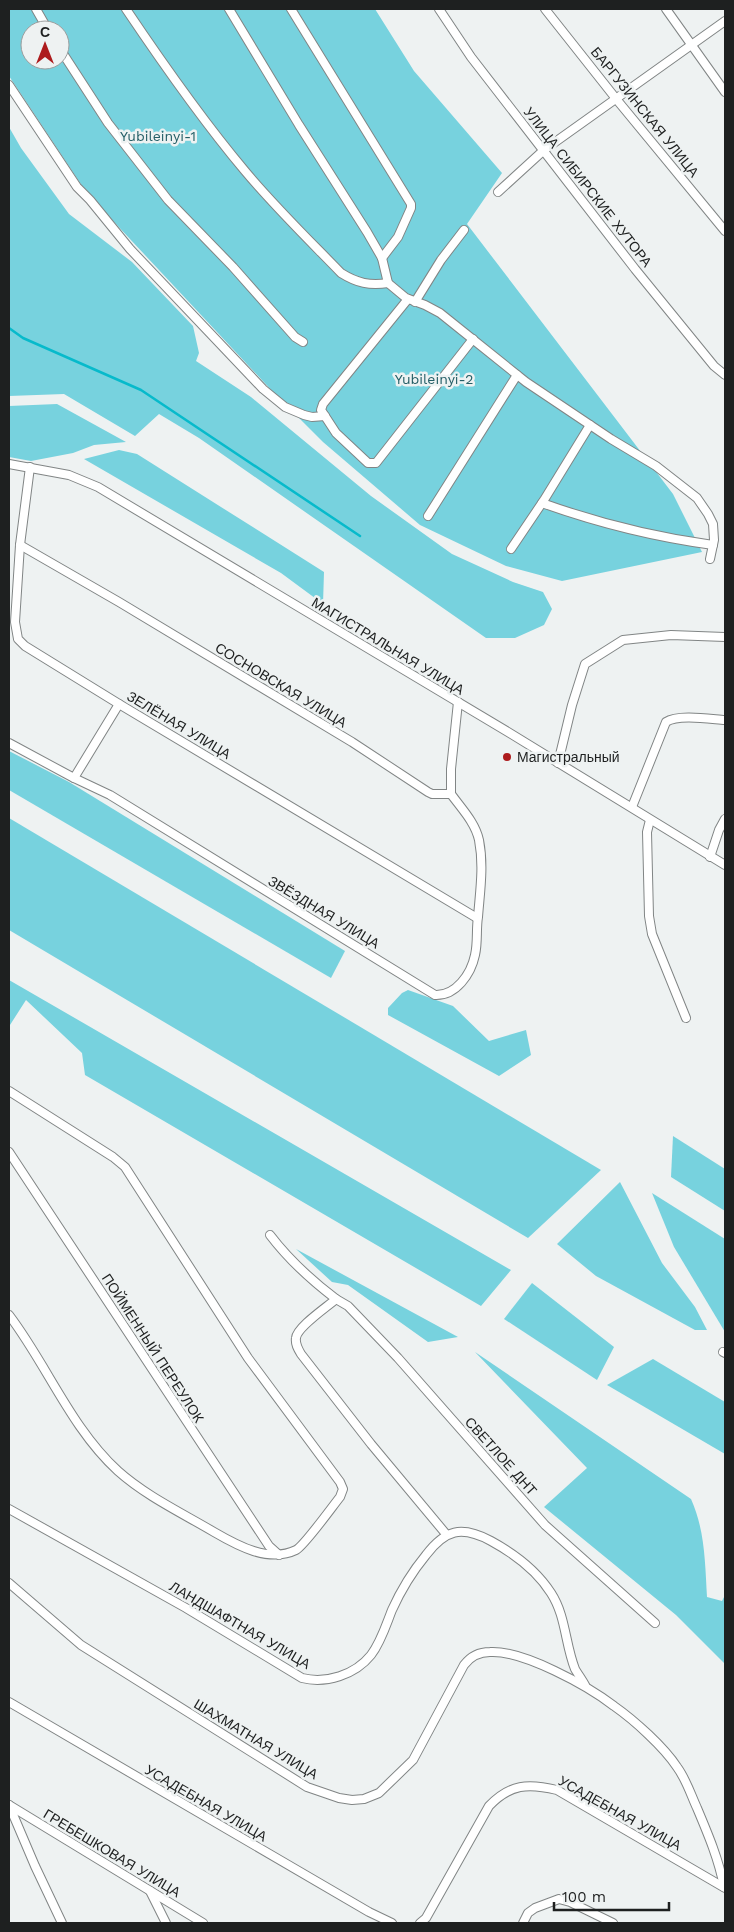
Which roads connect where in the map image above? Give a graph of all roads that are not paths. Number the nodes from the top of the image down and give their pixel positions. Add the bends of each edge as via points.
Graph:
1 (36, 9) edge
2 (126, 9) edge
3 (229, 9) edge
4 (291, 9) edge
5 (438, 9) edge
6 (545, 9) edge
7 (666, 9) edge
8 (42, 20) edge
9 (725, 21) edge
10 (693, 45) junction
11 (70, 65) edge
12 (9, 85) edge
13 (725, 92) edge
14 (617, 100) junction
15 (544, 150) junction
16 (498, 192) dead end
17 (464, 230) dead end
18 (725, 231) edge
19 (382, 258) junction
20 (388, 283) junction
21 (412, 300) junction
22 (473, 339) junction
23 (303, 342) dead end
24 (517, 374) junction
25 (725, 375) edge
26 (325, 416) junction
27 (590, 425) junction
28 (9, 464) edge
29 (30, 467) junction
30 (542, 503) junction
31 (428, 516) dead end
32 (20, 545) junction
33 (712, 545) junction
34 (510, 550) dead end
35 (710, 559) dead end
36 (12, 631) edge
37 (725, 637) edge
38 (458, 702) junction
39 (119, 704) junction
40 (725, 720) edge
41 (9, 743) edge
42 (558, 763) junction
43 (74, 778) junction
44 (451, 794) junction
45 (632, 807) junction
46 (725, 819) edge
47 (650, 820) junction
48 (710, 857) junction
49 (725, 865) edge
50 (477, 918) junction
51 (686, 1018) dead end
52 (9, 1090) edge
53 (9, 1152) edge
54 (270, 1235) dead end
55 (336, 1299) junction
56 (9, 1315) edge
57 (9, 1509) edge
58 (446, 1534) junction
59 (279, 1555) junction
60 (9, 1583) edge
61 (655, 1623) dead end
62 (586, 1686) junction
63 (9, 1702) edge
64 (9, 1805) edge
65 (725, 1888) edge
66 (150, 1891) junction
67 (62, 1923) edge
68 (166, 1923) edge
69 (203, 1923) edge
70 (392, 1923) edge
71 (420, 1923) edge
72 (523, 1923) edge
73 (612, 1923) edge

1 - 8 street
2 - 20 street via 198,111 282,212 351,280 374,286
3 - 19 street
4 - 19 street via 411,204 398,237
5 - 15 street, УЛИЦА СИБИРСКИЕ ХУТОРА
6 - 14 street, БАРГУЗИНСКАЯ УЛИЦА
7 - 10 street
9 - 10 street
10 - 13 street
10 - 14 street
11 - 23 street via 108,123 168,200 295,338
12 - 26 street via 77,187 130,249 232,357 285,407 312,417
14 - 15 street
14 - 18 street, БАРГУЗИНСКАЯ УЛИЦА
15 - 16 street
15 - 25 street, УЛИЦА СИБИРСКИЕ ХУТОРА via 641,276 714,366
17 - 21 street
19 - 20 street
20 - 21 street
21 - 22 street via 440,313
21 - 26 street via 323,404 321,410
22 - 24 street
22 - 26 street via 376,463 368,463 336,434
24 - 27 street
24 - 31 street
27 - 30 street
27 - 33 street via 656,466 697,498 713,524
28 - 29 street, МАГИСТРАЛЬНАЯ УЛИЦА
29 - 32 street, ЗЕЛЁНАЯ УЛИЦА
29 - 38 street, МАГИСТРАЛЬНАЯ УЛИЦА via 69,475 98,487
30 - 33 street via 643,533
30 - 34 street
32 - 36 street, ЗЕЛЁНАЯ УЛИЦА
32 - 44 street, СОСНОВСКАЯ УЛИЦА via 352,742 428,792
33 - 35 street
36 - 39 street, ЗЕЛЁНАЯ УЛИЦА via 26,646
37 - 42 street via 671,635 623,640 585,664
38 - 42 street, МАГИСТРАЛЬНАЯ УЛИЦА
38 - 44 street via 450,769
39 - 43 street
39 - 50 street, ЗЕЛЁНАЯ УЛИЦА
40 - 45 street via 694,718 666,722
41 - 43 street, ЗВЁЗДНАЯ УЛИЦА
42 - 45 street, МАГИСТРАЛЬНАЯ УЛИЦА
43 - 50 street, ЗВЁЗДНАЯ УЛИЦА via 110,795 435,995 449,994 463,981 475,957
44 - 50 street, ЗВЁЗДНАЯ УЛИЦА via 472,822 478,838 482,884
45 - 47 street, МАГИСТРАЛЬНАЯ УЛИЦА
46 - 48 street
47 - 48 street, МАГИСТРАЛЬНАЯ УЛИЦА
47 - 51 street via 647,832 652,934
48 - 49 street, МАГИСТРАЛЬНАЯ УЛИЦА
52 - 59 street via 125,1167 248,1358 340,1482 343,1489 340,1497 298,1549
53 - 59 street, ПОЙМЕННЫЙ ПЕРЕУЛОК via 269,1546
54 - 55 street, СВЕТЛОЕ ДНТ via 285,1255
55 - 58 street via 299,1330 297,1346 371,1444
55 - 61 street, СВЕТЛОЕ ДНТ via 348,1306 398,1358 546,1524
56 - 59 street via 73,1416 117,1470 138,1487 228,1540 258,1552
57 - 58 street, ЛАНДШАФТНАЯ УЛИЦА via 186,1608 302,1678 315,1681 343,1675 371,1655 412,1572
58 - 62 street via 481,1535 533,1572 551,1593 563,1619 575,1668
60 - 62 street, ШАХМАТНАЯ УЛИЦА via 81,1645 307,1786 339,1798 364,1799 379,1792 413,1760 464,1665 473,1656 488,1652 505,1653
62 - 65 street, ШАХМАТНАЯ УЛИЦА via 636,1724 678,1767 704,1826
63 - 70 street, УСАДЕБНАЯ УЛИЦА
64 - 66 street, ГРЕБЕШКОВАЯ УЛИЦА
64 - 67 street
65 - 71 street, УСАДЕБНАЯ УЛИЦА via 557,1790 538,1785 523,1786 504,1793 489,1806 426,1918
66 - 68 street
66 - 69 street, ГРЕБЕШКОВАЯ УЛИЦА
72 - 73 street via 534,1908 559,1899

